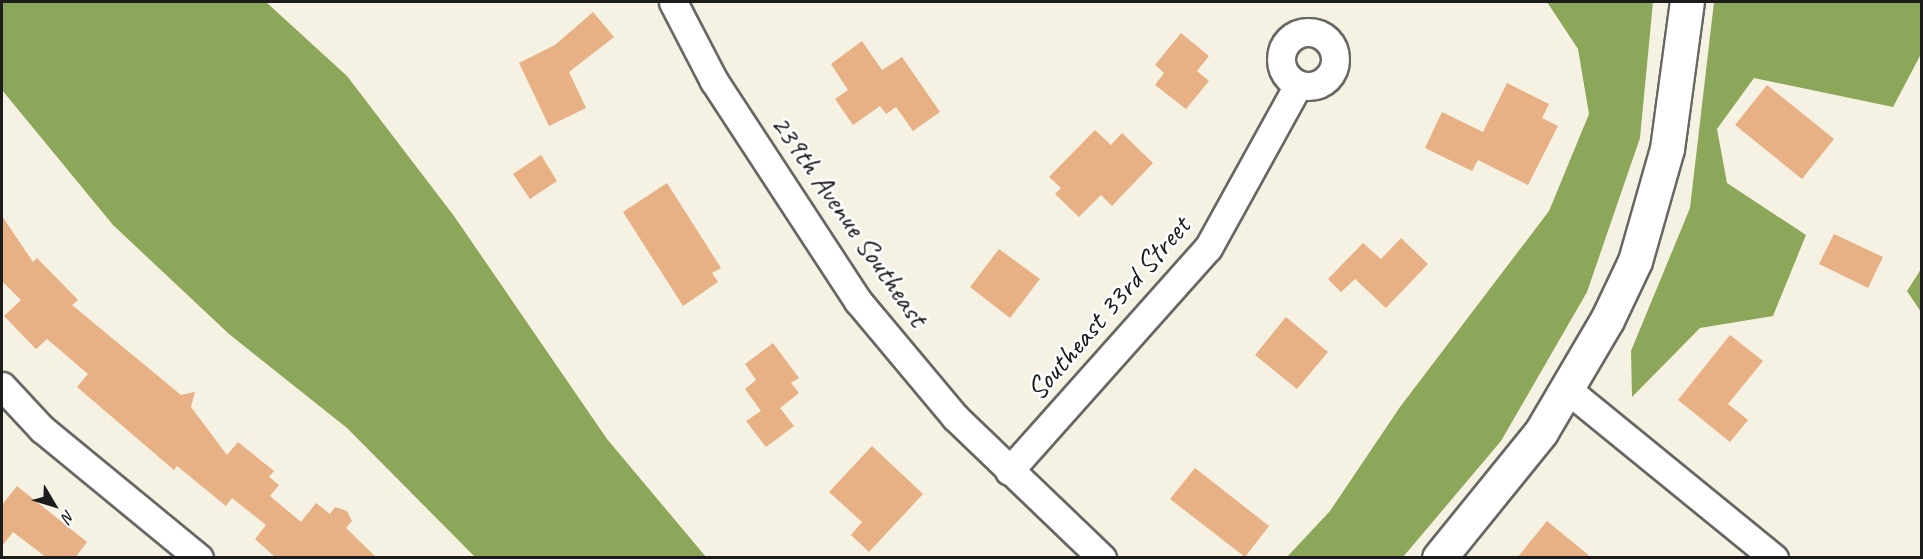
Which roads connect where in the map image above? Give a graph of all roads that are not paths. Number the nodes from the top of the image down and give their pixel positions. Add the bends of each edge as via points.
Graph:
1 (673, 2) edge
2 (1687, 2) edge
3 (1298, 85) dead end
4 (2, 386) edge
5 (1568, 390) junction
6 (1009, 471) junction
7 (1441, 557) edge
8 (199, 558) edge
9 (1102, 558) edge
10 (1774, 558) edge

1 - 6 street, 239th Avenue Southeast via 714,81 858,301
2 - 5 street via 1655,202 1617,301
3 - 6 street, Southeast 33rd Street via 1208,248
4 - 8 street via 42,429
5 - 7 street
5 - 10 street
6 - 9 street, 239th Avenue Southeast

